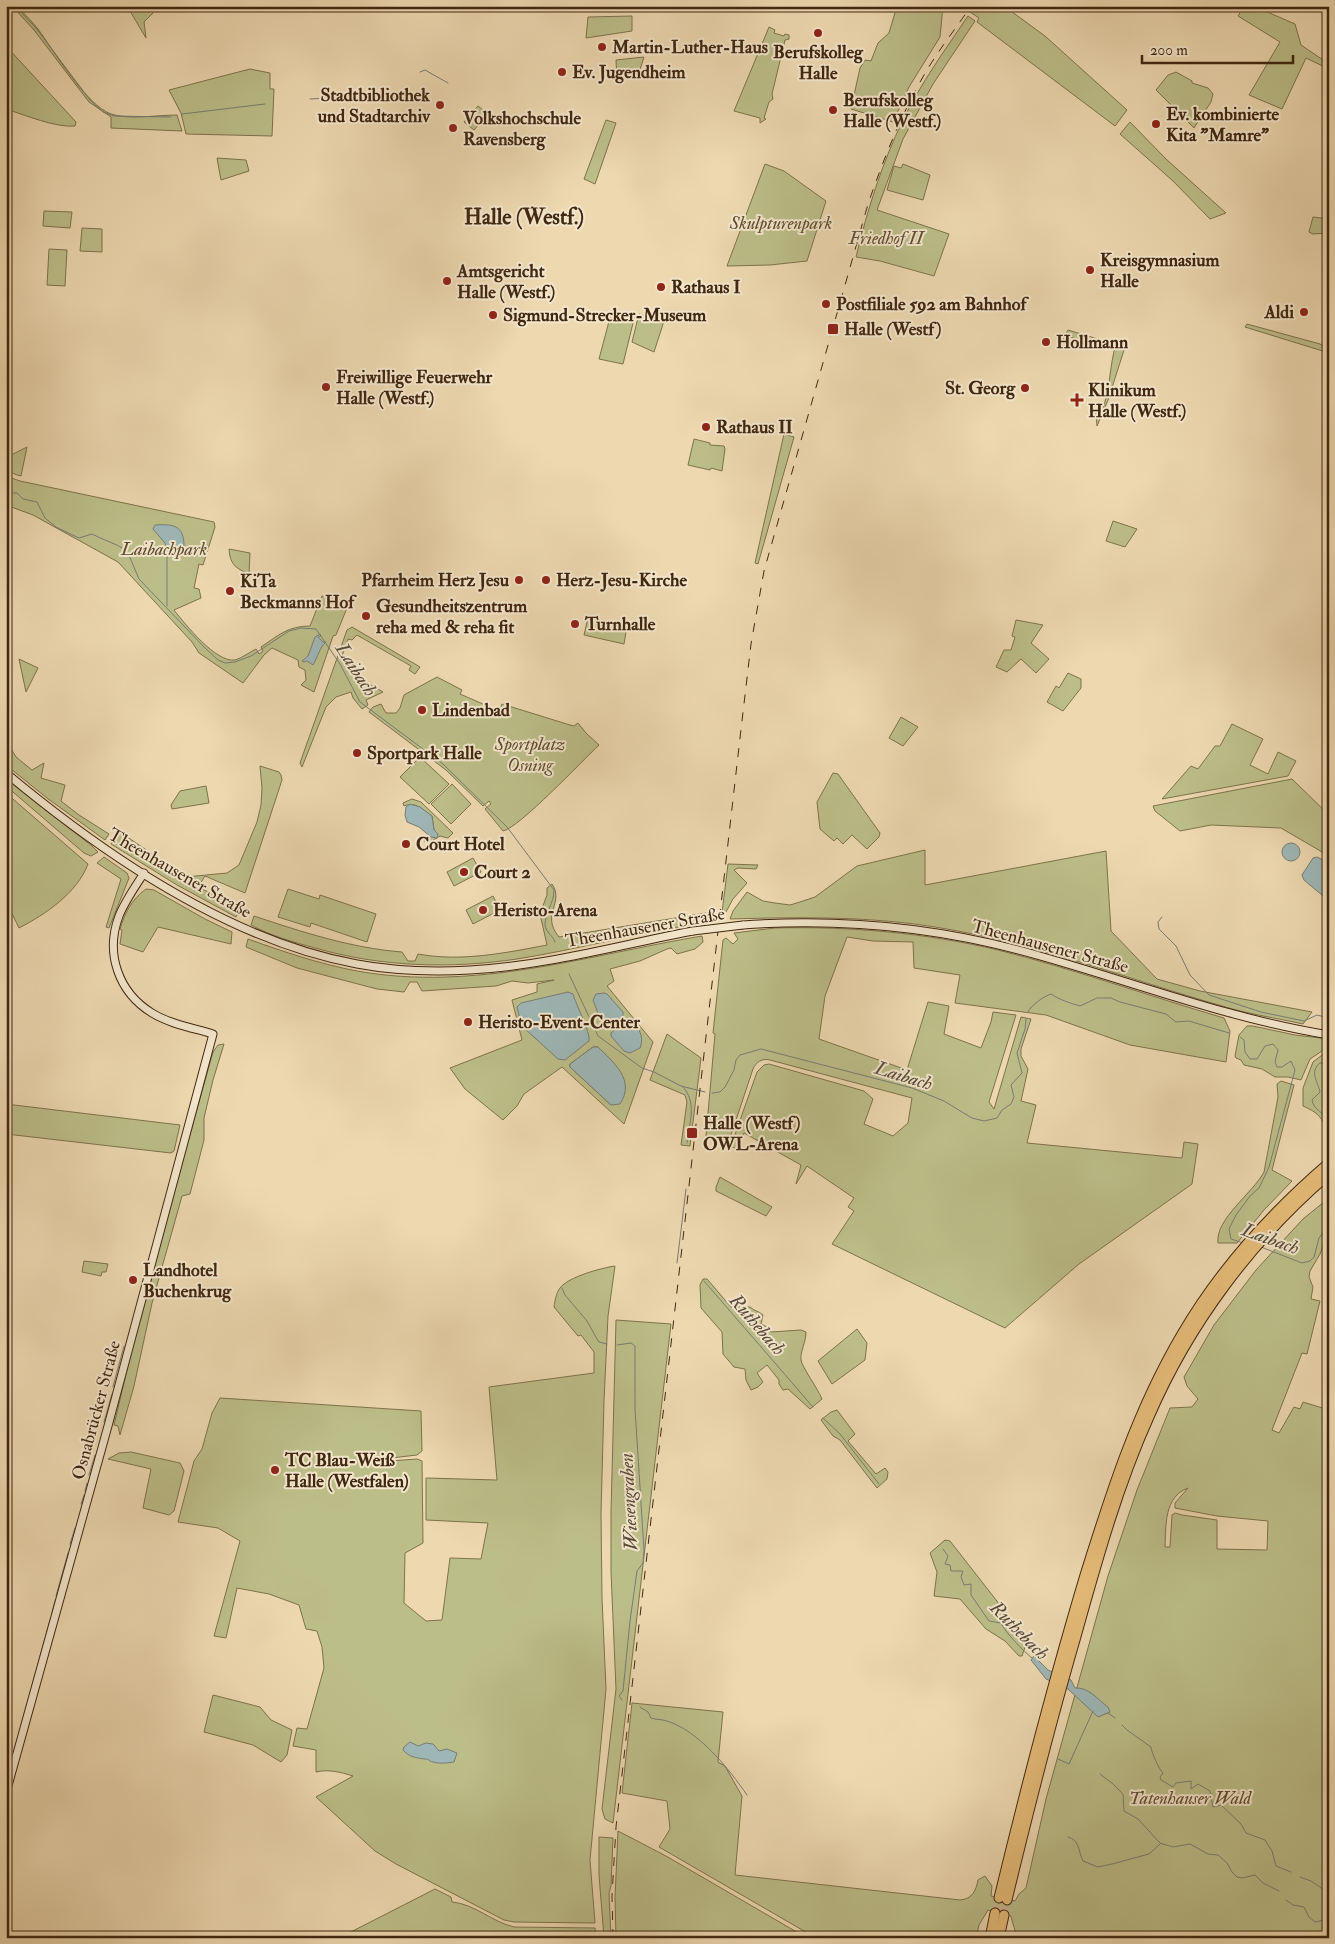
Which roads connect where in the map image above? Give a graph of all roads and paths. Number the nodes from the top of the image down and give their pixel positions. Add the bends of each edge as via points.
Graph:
1 (6, 772) edge
2 (144, 873) junction
3 (1329, 1034) edge
4 (1329, 1163) edge
5 (1329, 1174) edge
6 (1251, 1246) junction
7 (6, 1793) edge
8 (1003, 1899) tunnel mouth
9 (990, 1938) edge
10 (999, 1938) edge

1 - 2 main road, Theenhausener Straße via 95,841
2 - 3 main road, Theenhausener Straße, bridge via 257,935 300,950 396,970 471,970 512,966 693,931 820,922 908,929 973,940 1038,955 1233,1014
2 - 7 main road, Osnabrücker Straße via 124,905 115,930 113,951 117,974 130,995 152,1013 213,1034
4 - 6 highway via 1295,1194
5 - 6 highway
6 - 8 highway via 1210,1291 1182,1334 1142,1411 1110,1495 1060,1674
9 - 10 highway via 1000,1914

